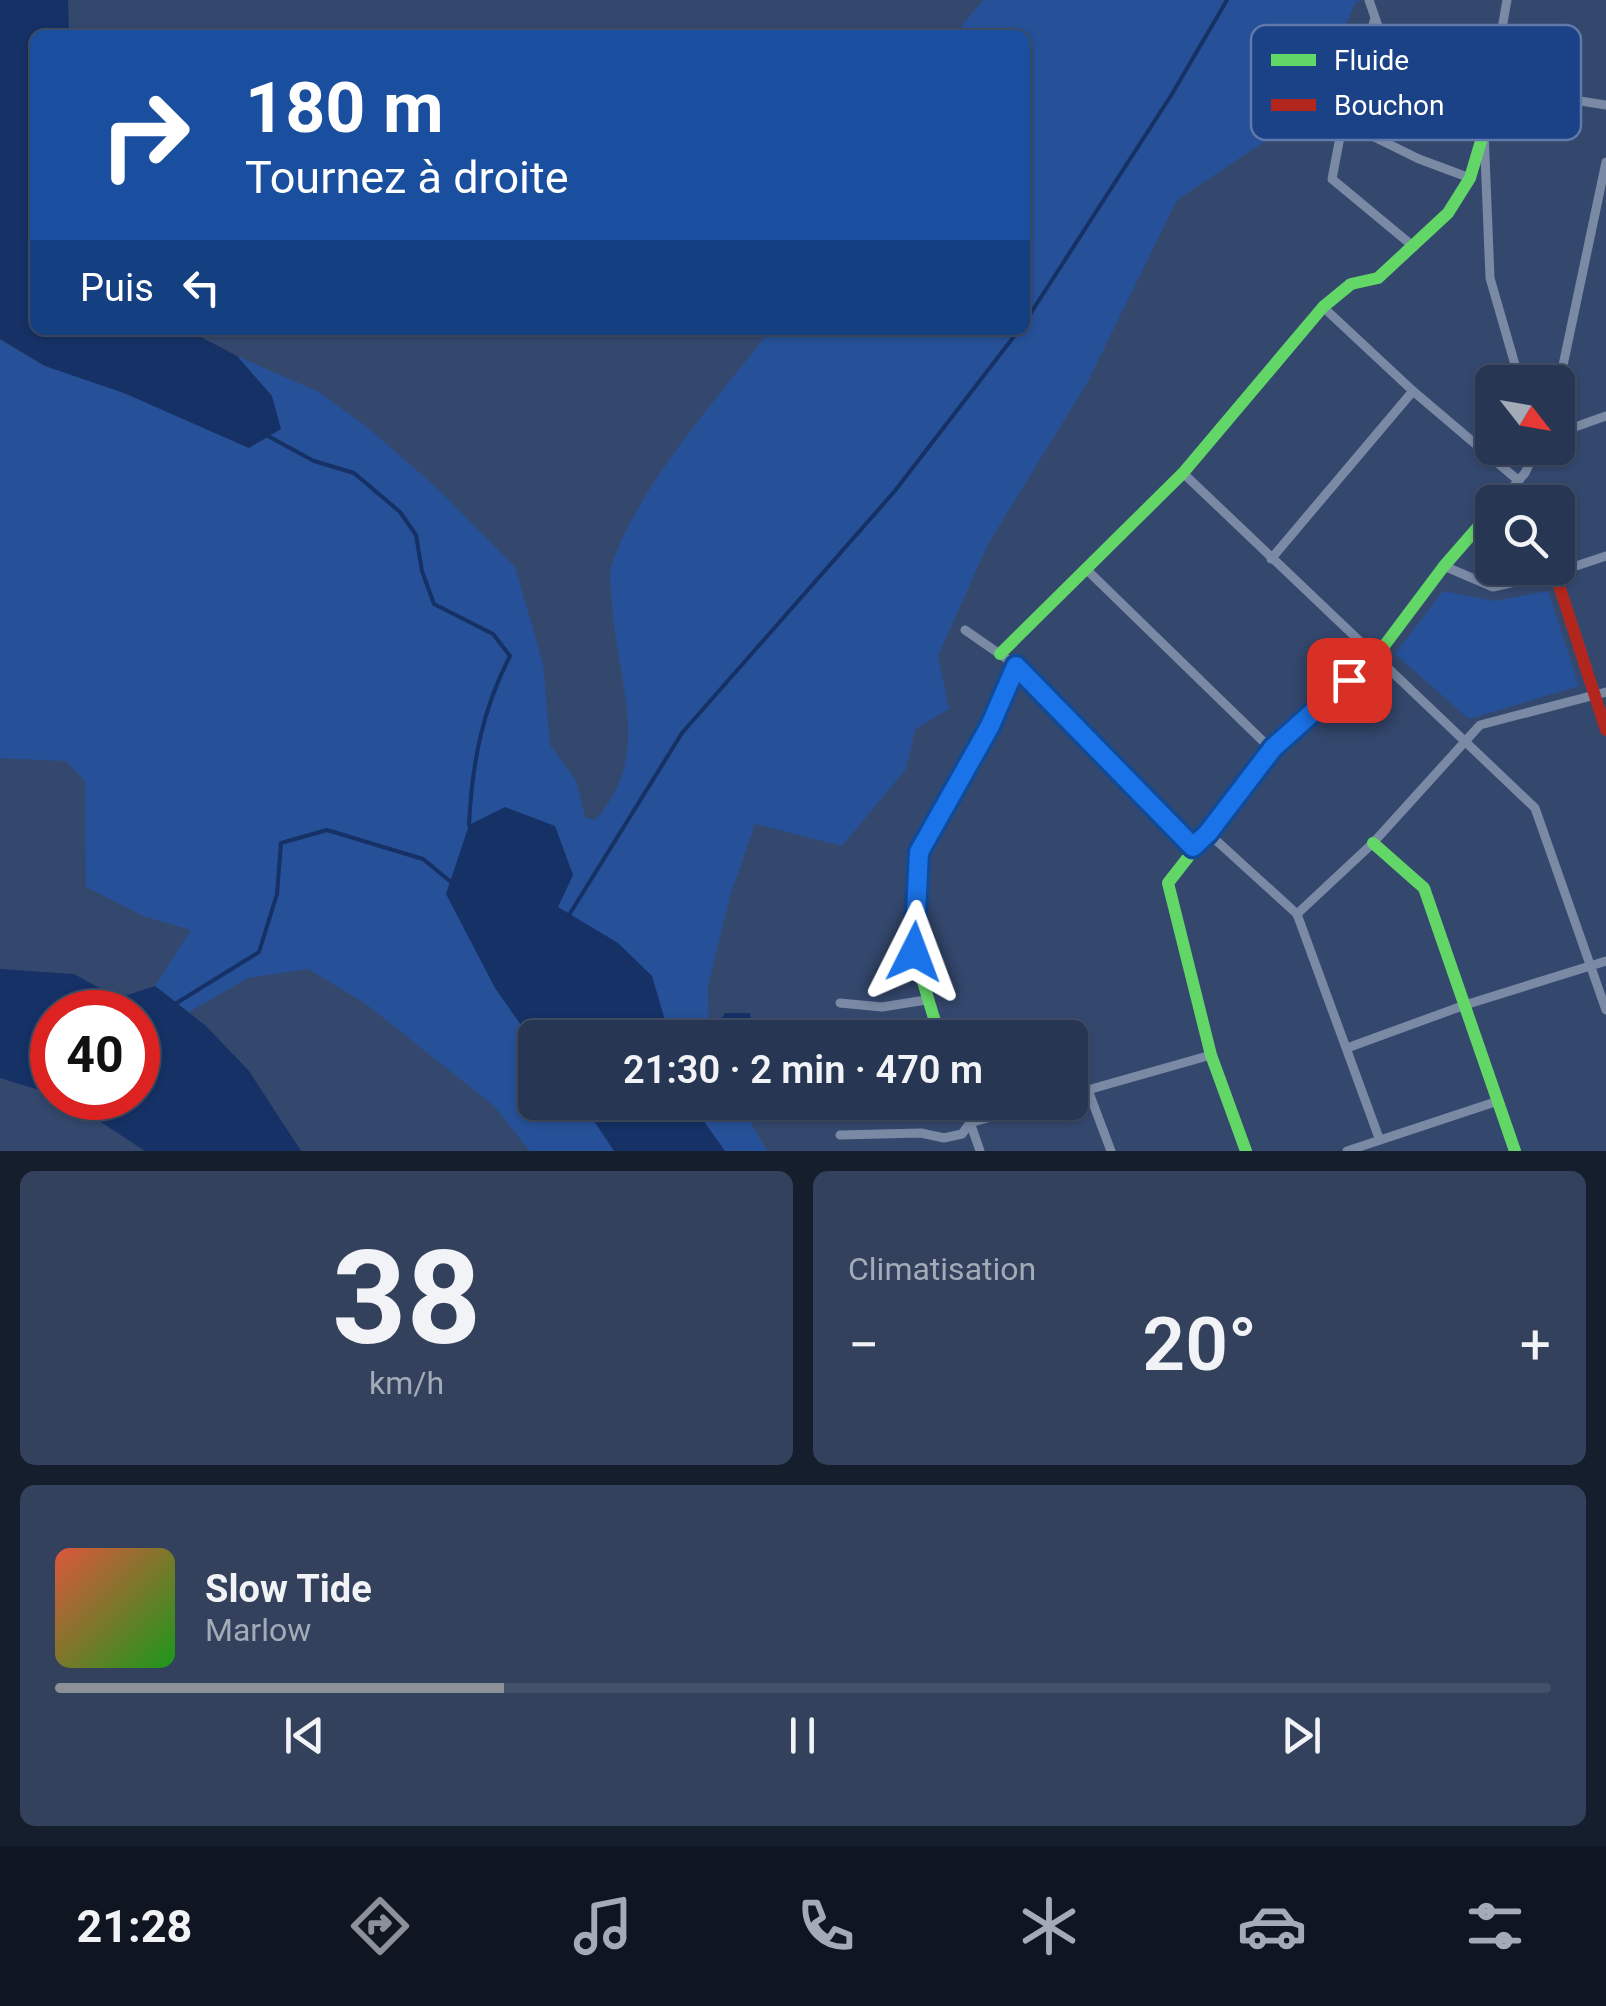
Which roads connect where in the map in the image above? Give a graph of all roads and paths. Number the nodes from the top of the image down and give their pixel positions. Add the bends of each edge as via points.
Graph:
1 (1369, 0) edge
2 (1507, 0) edge
3 (1374, 21) junction
4 (1373, 25) edge
5 (1376, 25) edge
6 (1503, 25) edge
7 (1581, 102) edge
8 (1606, 105) edge
9 (1341, 140) edge
10 (1380, 140) edge
11 (1481, 140) edge
12 (1484, 140) edge
13 (1606, 162) edge
14 (1470, 178) junction
15 (1602, 203) edge
16 (1414, 246) junction
17 (1323, 307) junction
18 (1515, 365) edge
19 (1564, 365) edge
20 (1413, 391) junction
21 (1606, 416) edge
22 (1575, 424) edge
23 (1528, 465) edge
24 (1183, 474) junction
25 (1520, 481) junction
26 (1516, 485) edge
27 (1475, 530) edge
28 (1606, 556) edge
29 (1271, 559) junction
30 (1444, 566) junction
31 (1575, 566) edge
32 (1084, 568) junction
33 (1475, 579) edge
34 (1560, 585) edge
35 (965, 630) dead end
36 (1000, 654) junction
37 (1375, 658) junction
38 (1016, 666) junction
39 (1602, 696) edge
40 (1606, 730) edge
41 (1464, 743) junction
42 (1272, 750) junction
43 (1208, 833) junction
44 (1372, 843) junction
45 (1193, 847) junction
46 (1297, 914) junction
47 (1606, 960) edge
48 (1591, 964) junction
49 (926, 1000) junction
50 (840, 1004) dead end
51 (1466, 1005) junction
52 (1606, 1010) edge
53 (933, 1020) edge
54 (1347, 1048) junction
55 (1210, 1056) junction
56 (1088, 1090) joint
57 (1498, 1101) junction
58 (969, 1120) edge
59 (981, 1120) edge
60 (970, 1123) junction
61 (840, 1135) dead end
62 (1379, 1138) junction
63 (980, 1151) edge
64 (1111, 1151) edge
65 (1246, 1151) edge
66 (1348, 1151) edge
67 (1516, 1151) edge

1 - 3 street
2 - 6 street
3 - 4 street
3 - 5 street
7 - 8 street
9 - 16 street via 1332,179
10 - 14 street
11 - 14 street
12 - 18 street via 1490,278
13 - 15 street
14 - 16 street via 1448,213
15 - 19 street
16 - 17 street via 1378,278 1351,284
17 - 20 street
17 - 24 street
20 - 25 street
20 - 29 street
21 - 22 street
23 - 25 street
24 - 29 street
24 - 32 street
25 - 26 street
27 - 30 street
28 - 31 street
29 - 37 street
30 - 33 street
30 - 37 street
32 - 36 street
32 - 42 street
34 - 39 street
35 - 36 street
36 - 38 street
37 - 41 street
37 - 42 street
38 - 45 street
38 - 49 street via 919,852 914,952
39 - 40 street
39 - 41 street via 1480,725
41 - 44 street
41 - 48 street via 1535,808
42 - 43 street
43 - 45 street
43 - 46 street
44 - 46 street
44 - 51 street via 1424,888
45 - 55 street via 1168,882
46 - 54 street
47 - 48 street
48 - 51 street
48 - 52 street
49 - 50 street
49 - 53 street
51 - 54 street
51 - 57 street
54 - 62 street
55 - 56 street
55 - 65 street
56 - 64 street
57 - 62 street
57 - 67 street
58 - 60 street
59 - 60 street
60 - 61 street via 962,1134 944,1138
60 - 63 street
62 - 66 street

